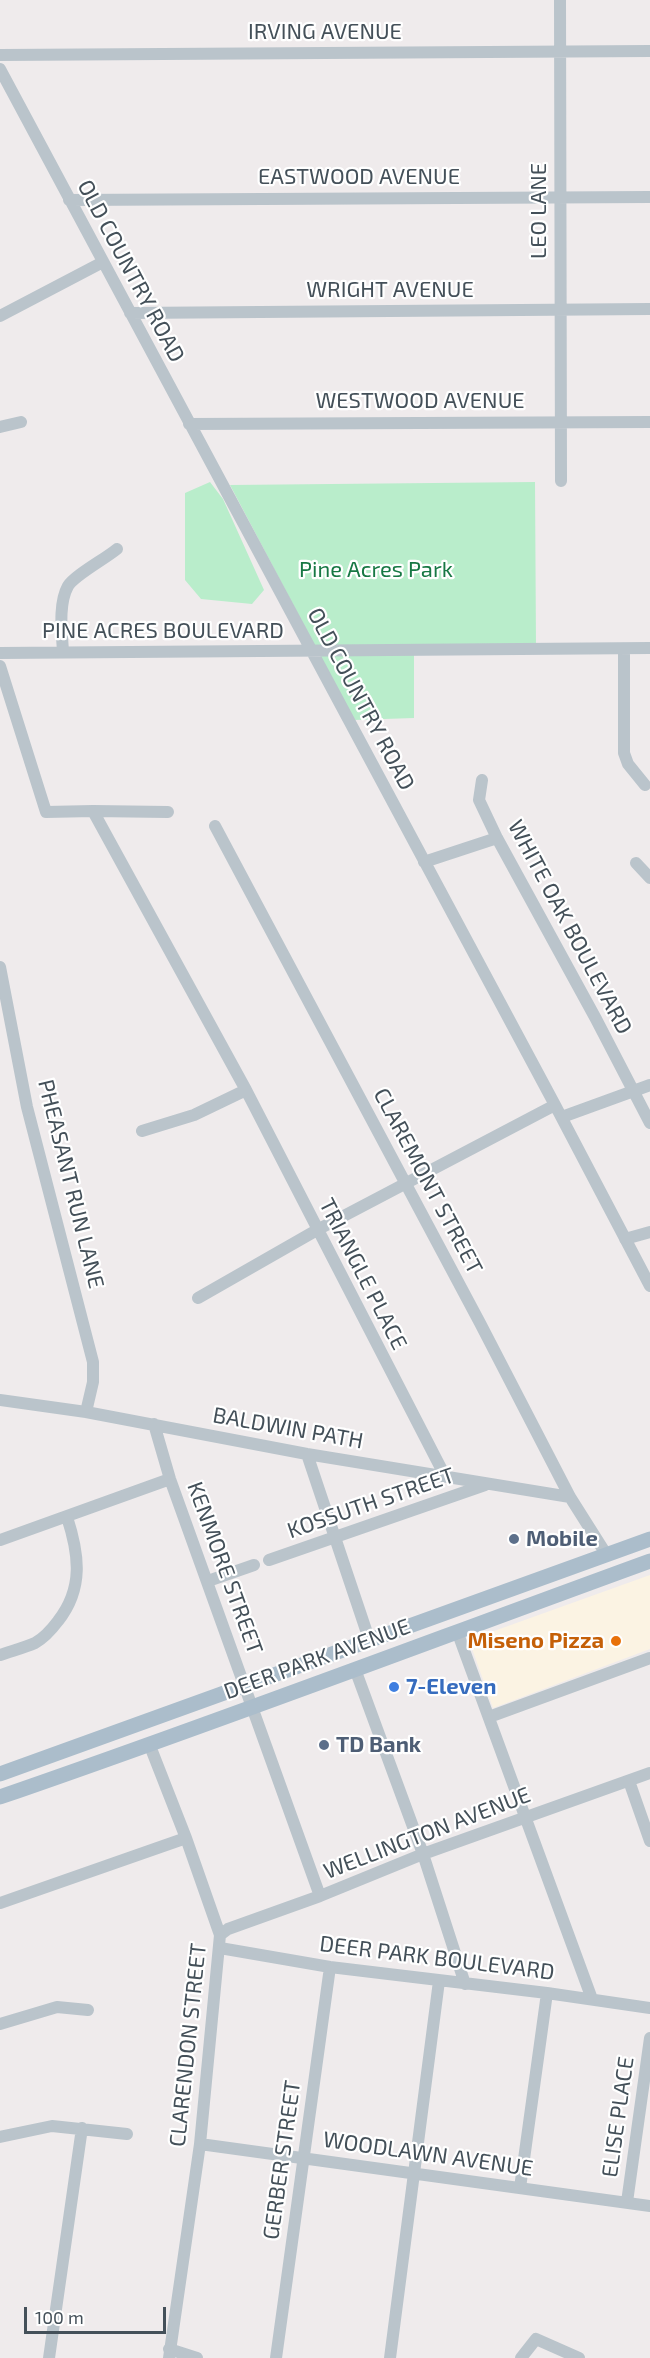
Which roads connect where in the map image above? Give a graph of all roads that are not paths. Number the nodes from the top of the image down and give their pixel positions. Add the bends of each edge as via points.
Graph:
1 (560, 0) edge
2 (650, 51) edge
3 (560, 52) junction
4 (0, 55) edge
5 (0, 69) edge
6 (560, 197) junction
7 (650, 197) edge
8 (69, 200) junction
9 (103, 262) junction
10 (650, 309) edge
11 (561, 310) junction
12 (130, 313) junction
13 (0, 316) edge
14 (21, 422) dead end
15 (561, 422) junction
16 (650, 422) edge
17 (189, 424) junction
18 (0, 427) edge
19 (561, 481) dead end
20 (117, 549) dead end
21 (650, 648) edge
22 (624, 649) junction
23 (63, 652) junction
24 (313, 652) junction
25 (0, 653) edge
26 (0, 666) edge
27 (482, 780) dead end
28 (645, 785) dead end
29 (93, 811) junction
30 (168, 812) dead end
31 (215, 826) dead end
32 (497, 838) junction
33 (424, 862) junction
34 (636, 863) dead end
35 (650, 878) edge
36 (0, 967) edge
37 (650, 1086) edge
38 (246, 1090) junction
39 (633, 1092) junction
40 (555, 1105) junction
41 (562, 1117) junction
42 (650, 1123) edge
43 (142, 1131) dead end
44 (405, 1183) junction
45 (317, 1230) junction
46 (650, 1232) edge
47 (625, 1239) junction
48 (650, 1286) edge
49 (198, 1298) dead end
50 (0, 1400) edge
51 (86, 1412) junction
52 (154, 1424) junction
53 (307, 1454) junction
54 (445, 1476) junction
55 (170, 1479) junction
56 (486, 1484) junction
57 (570, 1497) junction
58 (67, 1517) junction
59 (334, 1538) junction
60 (650, 1539) edge
61 (0, 1540) edge
62 (606, 1554) junction
63 (269, 1560) dead end
64 (650, 1561) edge
65 (254, 1565) dead end
66 (208, 1581) junction
67 (457, 1631) junction
68 (370, 1642) junction
69 (0, 1655) edge
70 (650, 1658) edge
71 (355, 1669) junction
72 (246, 1686) junction
73 (252, 1706) junction
74 (489, 1717) junction
75 (150, 1746) junction
76 (650, 1773) edge
77 (0, 1774) edge
78 (629, 1781) junction
79 (0, 1797) edge
80 (526, 1818) junction
81 (186, 1838) junction
82 (650, 1840) edge
83 (423, 1854) junction
84 (320, 1896) junction
85 (0, 1903) edge
86 (220, 1942) junction
87 (330, 1967) junction
88 (439, 1981) junction
89 (465, 1984) junction
90 (547, 1993) junction
91 (592, 1999) junction
92 (650, 2008) edge
93 (88, 2010) dead end
94 (0, 2024) edge
95 (650, 2038) edge
96 (82, 2128) junction
97 (127, 2134) dead end
98 (0, 2137) edge
99 (200, 2144) junction
100 (304, 2158) junction
101 (414, 2174) junction
102 (520, 2188) junction
103 (627, 2202) junction
104 (650, 2206) edge
105 (169, 2353) edge
106 (49, 2358) edge
107 (197, 2358) edge
108 (276, 2358) edge
109 (390, 2358) edge
110 (520, 2358) edge
111 (579, 2358) edge

1 - 3 street, LEO LANE
2 - 3 street, IRVING AVENUE
3 - 4 street, IRVING AVENUE
3 - 6 street, LEO LANE
5 - 8 street, OLD COUNTRY ROAD
6 - 7 street, EASTWOOD AVENUE
6 - 8 street, EASTWOOD AVENUE
6 - 11 street, LEO LANE
8 - 9 street, OLD COUNTRY ROAD
9 - 12 street, OLD COUNTRY ROAD
9 - 13 street
10 - 11 street, WRIGHT AVENUE
11 - 12 street, WRIGHT AVENUE
11 - 15 street, LEO LANE
12 - 17 street, OLD COUNTRY ROAD
14 - 18 street
15 - 16 street, WESTWOOD AVENUE
15 - 17 street, WESTWOOD AVENUE
15 - 19 street, LEO LANE
17 - 24 street, OLD COUNTRY ROAD
20 - 23 street via 69,586 64,601
21 - 22 street, PINE ACRES BOULEVARD
22 - 24 street, PINE ACRES BOULEVARD
22 - 28 street via 624,753
23 - 24 street, PINE ACRES BOULEVARD
23 - 25 street, PINE ACRES BOULEVARD
24 - 33 street, OLD COUNTRY ROAD
26 - 29 street via 46,812
27 - 32 street, WHITE OAK BOULEVARD via 479,800
29 - 30 street
29 - 38 street, TRIANGLE PLACE
31 - 44 street, CLAREMONT STREET
32 - 33 street
32 - 39 street, WHITE OAK BOULEVARD
33 - 40 street, OLD COUNTRY ROAD
34 - 35 street
36 - 51 street, PHEASANT RUN LANE via 27,1107 93,1362
37 - 39 street
38 - 43 street via 194,1115
38 - 45 street, TRIANGLE PLACE
39 - 41 street
39 - 42 street, WHITE OAK BOULEVARD
40 - 41 street, OLD COUNTRY ROAD
40 - 44 street
41 - 47 street, OLD COUNTRY ROAD
44 - 45 street
44 - 57 street, CLAREMONT STREET
45 - 49 street
45 - 54 street, TRIANGLE PLACE
46 - 47 street
47 - 48 street, OLD COUNTRY ROAD
50 - 51 street, BALDWIN PATH
51 - 52 street, BALDWIN PATH
52 - 53 street, BALDWIN PATH
52 - 55 street, KENMORE STREET
53 - 54 street, BALDWIN PATH
53 - 59 street
54 - 56 street, BALDWIN PATH
55 - 58 street
55 - 66 street, KENMORE STREET
56 - 57 street, BALDWIN PATH
56 - 59 street, KOSSUTH STREET
57 - 62 street, CLAREMONT STREET
58 - 61 street
58 - 69 street via 77,1556 74,1596 52,1629 36,1642
59 - 63 street, KOSSUTH STREET
59 - 68 street
60 - 62 main road, DEER PARK AVENUE
62 - 68 main road, DEER PARK AVENUE
64 - 67 main road, DEER PARK AVENUE
65 - 66 street
66 - 72 street, KENMORE STREET
67 - 71 main road, DEER PARK AVENUE
67 - 74 street
68 - 72 main road, DEER PARK AVENUE
70 - 74 street
71 - 73 main road, DEER PARK AVENUE
71 - 83 street
72 - 73 street, KENMORE STREET
72 - 77 main road, DEER PARK AVENUE
73 - 75 main road, DEER PARK AVENUE
73 - 84 street, KENMORE STREET
74 - 80 street
75 - 79 main road, DEER PARK AVENUE
75 - 81 street, CLARENDON STREET
76 - 78 street, WELLINGTON AVENUE
78 - 80 street, WELLINGTON AVENUE
78 - 82 street
80 - 83 street, WELLINGTON AVENUE
80 - 91 street
81 - 85 street
81 - 86 street, CLARENDON STREET
83 - 84 street, WELLINGTON AVENUE
83 - 89 street
84 - 86 street, WELLINGTON AVENUE via 228,1929
86 - 87 street, DEER PARK BOULEVARD
86 - 99 street, CLARENDON STREET
87 - 88 street, DEER PARK BOULEVARD
87 - 100 street, GERBER STREET
88 - 89 street, DEER PARK BOULEVARD
88 - 101 street
89 - 90 street, DEER PARK BOULEVARD
90 - 91 street, DEER PARK BOULEVARD
90 - 102 street
91 - 92 street, DEER PARK BOULEVARD
93 - 94 street via 57,2007
95 - 103 street, ELISE PLACE
96 - 97 street
96 - 98 street via 52,2126
96 - 106 street
99 - 100 street, WOODLAWN AVENUE
99 - 105 street, CLARENDON STREET
100 - 101 street, WOODLAWN AVENUE
100 - 108 street, GERBER STREET
101 - 102 street, WOODLAWN AVENUE
101 - 109 street
102 - 103 street, WOODLAWN AVENUE
103 - 104 street, WOODLAWN AVENUE
105 - 107 street
110 - 111 street via 536,2339

